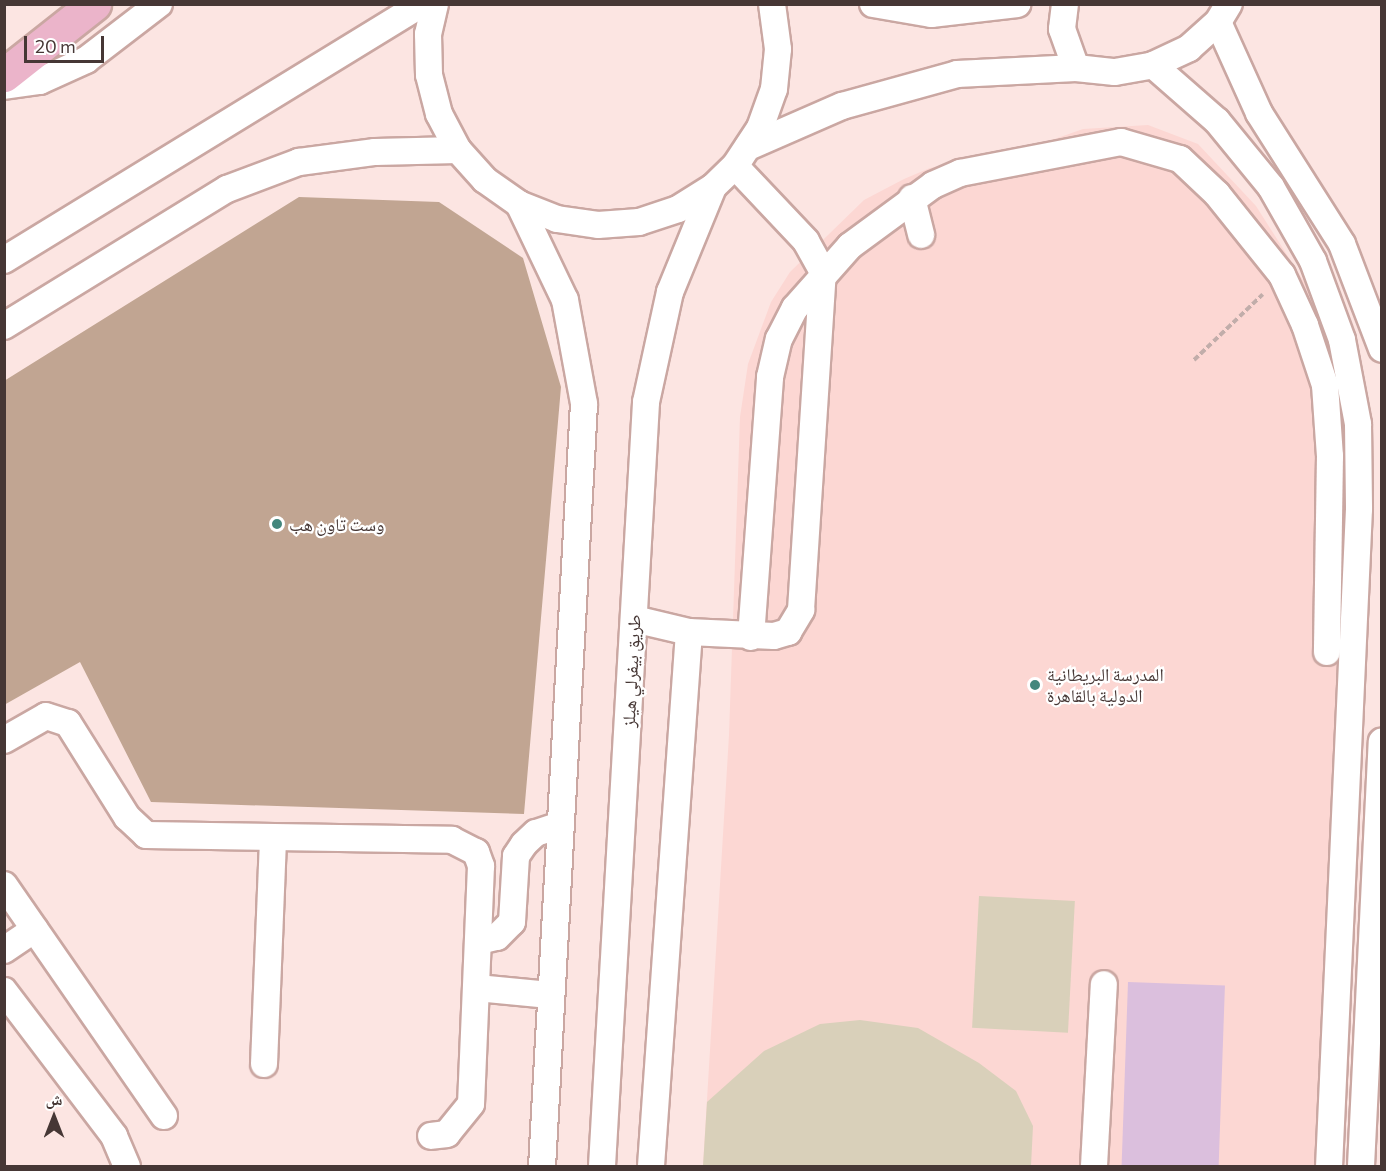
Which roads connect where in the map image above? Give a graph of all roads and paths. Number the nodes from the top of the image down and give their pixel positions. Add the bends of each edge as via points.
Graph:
1 (94, 4) edge
2 (159, 4) edge
3 (421, 4) edge
4 (435, 4) edge
5 (771, 4) edge
6 (873, 4) edge
7 (1017, 4) edge
8 (1065, 4) edge
9 (1224, 13) edge
10 (1153, 65) junction
11 (1076, 68) junction
12 (4, 75) edge
13 (4, 86) edge
14 (458, 150) junction
15 (741, 157) junction
16 (713, 187) junction
17 (912, 198) junction
18 (519, 204) junction
19 (1295, 228) junction
20 (921, 235) dead end
21 (1264, 250) junction
22 (4, 260) edge
23 (823, 272) junction
24 (1282, 275) junction
25 (4, 326) edge
26 (1382, 349) edge
27 (1194, 360) dead end
28 (634, 619) junction
29 (689, 632) junction
30 (752, 637) junction
31 (1327, 651) dead end
32 (4, 740) edge
33 (1382, 742) edge
34 (561, 825) junction
35 (273, 839) junction
36 (7, 894) edge
37 (35, 930) junction
38 (479, 941) junction
39 (4, 950) edge
40 (1104, 984) dead end
41 (477, 988) junction
42 (4, 991) edge
43 (550, 995) junction
44 (264, 1064) dead end
45 (164, 1116) dead end
46 (431, 1136) dead end
47 (129, 1162) edge
48 (542, 1167) edge
49 (602, 1167) edge
50 (651, 1167) edge
51 (1094, 1167) edge
52 (1329, 1167) edge
53 (1361, 1167) edge

1 - 12 main road
2 - 13 street via 86,60 40,81
3 - 22 street
4 - 14 street via 428,34 429,75 439,114
5 - 15 street via 778,49 774,89
6 - 7 street via 931,14
8 - 11 street via 1062,29
9 - 10 street via 1189,48
9 - 26 street via 1259,113 1342,244
10 - 11 street via 1115,72
10 - 19 street via 1217,121 1271,187
11 - 15 street via 957,74 842,106
14 - 18 street via 485,180
14 - 25 street via 375,152 299,162 227,189
15 - 16 street
15 - 23 street via 806,241
16 - 18 street via 678,209 639,222 577,222
16 - 28 street, طريق بيفرلي هيلز via 670,292 655,346 646,402
17 - 20 street
17 - 21 street via 960,172 1121,142 1180,159
17 - 23 street
18 - 34 street via 565,300 584,404
19 - 21 street
19 - 52 street via 1313,261 1342,340 1358,424 1359,509
21 - 24 street
23 - 30 street via 779,339 770,377
23 - 30 street via 801,610 788,632
24 - 27 path
24 - 31 street via 1325,386 1330,456
28 - 29 street
28 - 49 street, طريق بيفرلي هيلز
29 - 30 street
29 - 50 street
32 - 35 street via 46,716 68,723 127,817 146,835
33 - 53 street
34 - 38 street via 536,833 524,844 516,856 512,922 497,937
34 - 43 street
35 - 38 street via 463,842 476,852 481,866
35 - 44 street
36 - 37 street
37 - 39 street
37 - 45 street
38 - 41 street
40 - 51 street
41 - 43 street
41 - 46 street via 471,1104 447,1134
42 - 47 street
43 - 48 street

